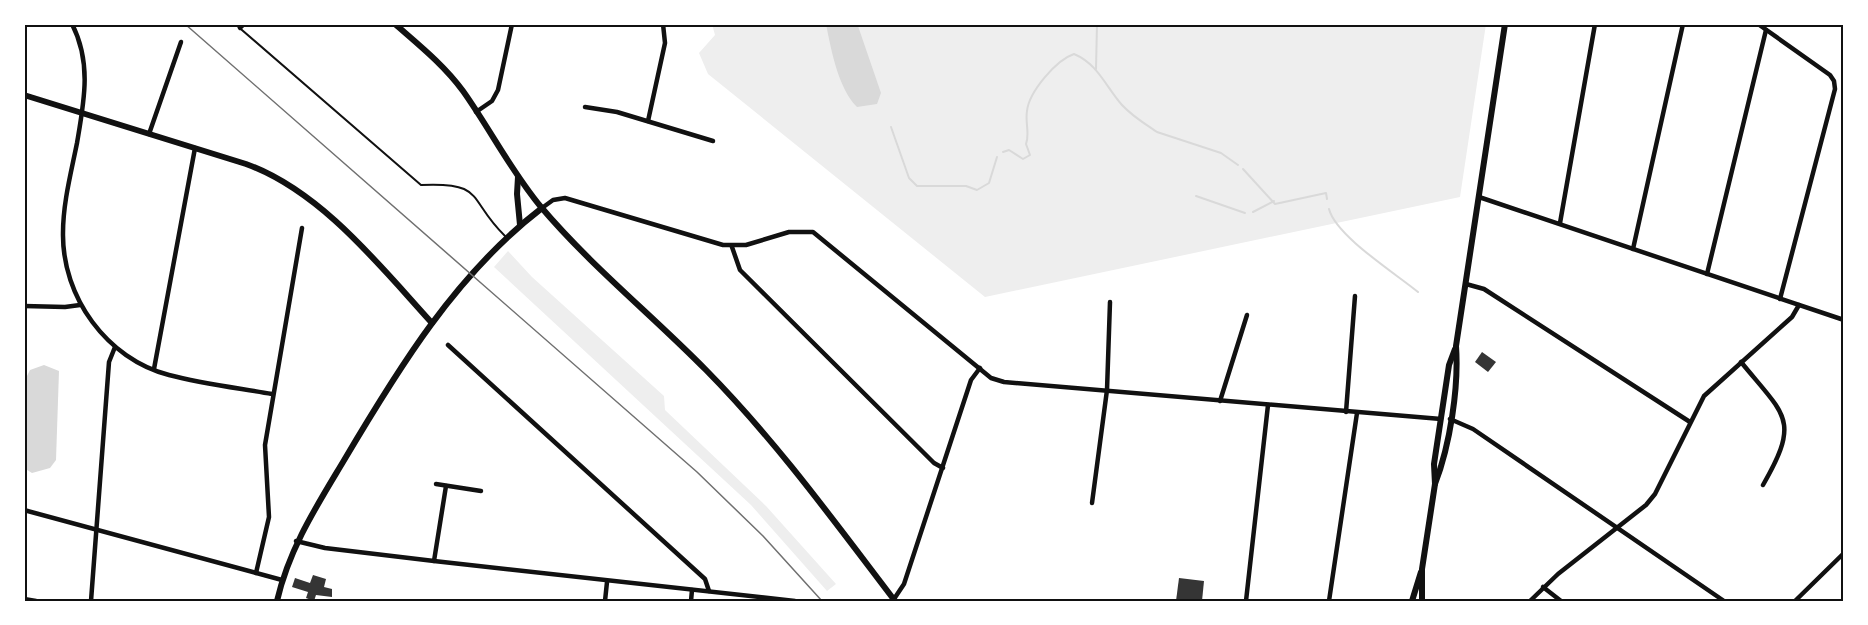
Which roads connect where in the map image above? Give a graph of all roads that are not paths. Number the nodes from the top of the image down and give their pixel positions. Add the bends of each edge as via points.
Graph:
1 (72, 24) edge
2 (235, 24) edge
3 (395, 24) edge
4 (518, 24) edge
5 (663, 24) edge
6 (1505, 24) edge
7 (1595, 24) edge
8 (1683, 24) edge
9 (1758, 24) edge
10 (512, 25) edge
11 (242, 26) edge
12 (1766, 30) junction
13 (181, 42) dead end
14 (24, 95) edge
15 (585, 107) dead end
16 (476, 112) junction
17 (82, 113) junction
18 (648, 121) junction
19 (149, 134) junction
20 (713, 141) dead end
21 (195, 148) junction
22 (518, 177) junction
23 (1479, 197) junction
24 (542, 208) junction
25 (1560, 223) junction
26 (520, 225) junction
27 (302, 228) dead end
28 (505, 237) junction
29 (732, 247) junction
30 (1633, 249) junction
31 (1707, 274) junction
32 (1466, 284) junction
33 (1355, 296) dead end
34 (1780, 299) junction
35 (1110, 302) dead end
36 (80, 305) junction
37 (1798, 305) junction
38 (24, 306) edge
39 (1246, 315) dead end
40 (1844, 320) edge
41 (432, 323) junction
42 (448, 345) dead end
43 (1456, 346) junction
44 (115, 347) junction
45 (1741, 362) junction
46 (154, 369) junction
47 (980, 369) junction
48 (1107, 390) junction
49 (272, 394) junction
50 (1220, 401) junction
51 (1268, 405) junction
52 (1346, 412) junction
53 (1357, 412) junction
54 (1441, 419) junction
55 (1450, 419) junction
56 (1690, 422) junction
57 (943, 468) junction
58 (436, 484) dead end
59 (1435, 484) junction
60 (1763, 485) dead end
61 (446, 486) junction
62 (481, 491) dead end
63 (1092, 503) dead end
64 (24, 510) edge
65 (1616, 527) junction
66 (97, 530) junction
67 (296, 541) junction
68 (1844, 554) edge
69 (434, 561) junction
70 (1422, 569) junction
71 (256, 573) junction
72 (282, 580) junction
73 (607, 582) junction
74 (1543, 587) junction
75 (692, 590) junction
76 (710, 591) junction
77 (24, 599) edge
78 (895, 600) edge
79 (36, 601) edge
80 (91, 601) edge
81 (277, 601) edge
82 (605, 601) edge
83 (691, 601) edge
84 (795, 601) edge
85 (1246, 601) edge
86 (1329, 601) edge
87 (1412, 601) edge
88 (1422, 601) edge
89 (1530, 601) edge
90 (1561, 601) edge
91 (1724, 601) edge
92 (1795, 601) edge

1 - 17 street via 85,61
2 - 11 lane
3 - 16 street via 438,62
4 - 10 street
5 - 18 street via 665,43
6 - 23 street
7 - 25 street
8 - 30 street
9 - 12 street
10 - 16 street via 498,90 492,101
11 - 28 lane via 421,185 458,186 471,191 490,222
12 - 31 street
12 - 34 street via 1830,75 1835,89
13 - 19 street
14 - 17 street
15 - 18 street
16 - 22 street
17 - 19 street
17 - 36 street via 62,234 70,280
18 - 20 street
19 - 21 street
21 - 41 street via 264,170 291,186 358,243
21 - 46 street
22 - 24 street
22 - 26 street
23 - 25 street
23 - 32 street
24 - 26 street
24 - 29 street via 565,198
24 - 78 street via 765,433
25 - 30 street
26 - 28 street
27 - 49 street
28 - 41 street
29 - 47 street via 789,232 819,235
29 - 57 street via 741,270
30 - 31 street
31 - 34 street
32 - 43 street
32 - 56 street via 1484,289
33 - 52 street
34 - 37 street
35 - 48 street
36 - 38 street
36 - 44 street
37 - 40 street
37 - 45 street via 1792,317
39 - 50 street
41 - 67 street via 369,417
42 - 76 street via 705,579
43 - 54 street via 1449,365
43 - 55 street via 1458,367
44 - 46 street
44 - 66 street via 109,362
45 - 56 street via 1709,390
45 - 60 street via 1778,407 1785,429 1780,454
46 - 49 street
47 - 48 street via 1004,382
47 - 57 street via 971,380
48 - 50 street
48 - 63 street
49 - 71 street via 264,459 268,529
50 - 51 street
51 - 52 street
51 - 85 street
52 - 53 street
53 - 54 street
53 - 86 street
54 - 59 street
55 - 59 street
55 - 65 street via 1473,429
56 - 65 street via 1655,494
57 - 78 street
58 - 61 street
59 - 70 street
61 - 62 street
61 - 69 street
64 - 66 street
65 - 74 street
65 - 91 street
66 - 71 street
66 - 80 street
67 - 69 street
67 - 72 street
68 - 92 street
69 - 73 street
70 - 87 street
70 - 88 street
71 - 72 street
72 - 81 street
73 - 75 street
73 - 82 street
74 - 89 street
74 - 90 street
75 - 76 street
75 - 83 street
76 - 84 street
77 - 79 street

